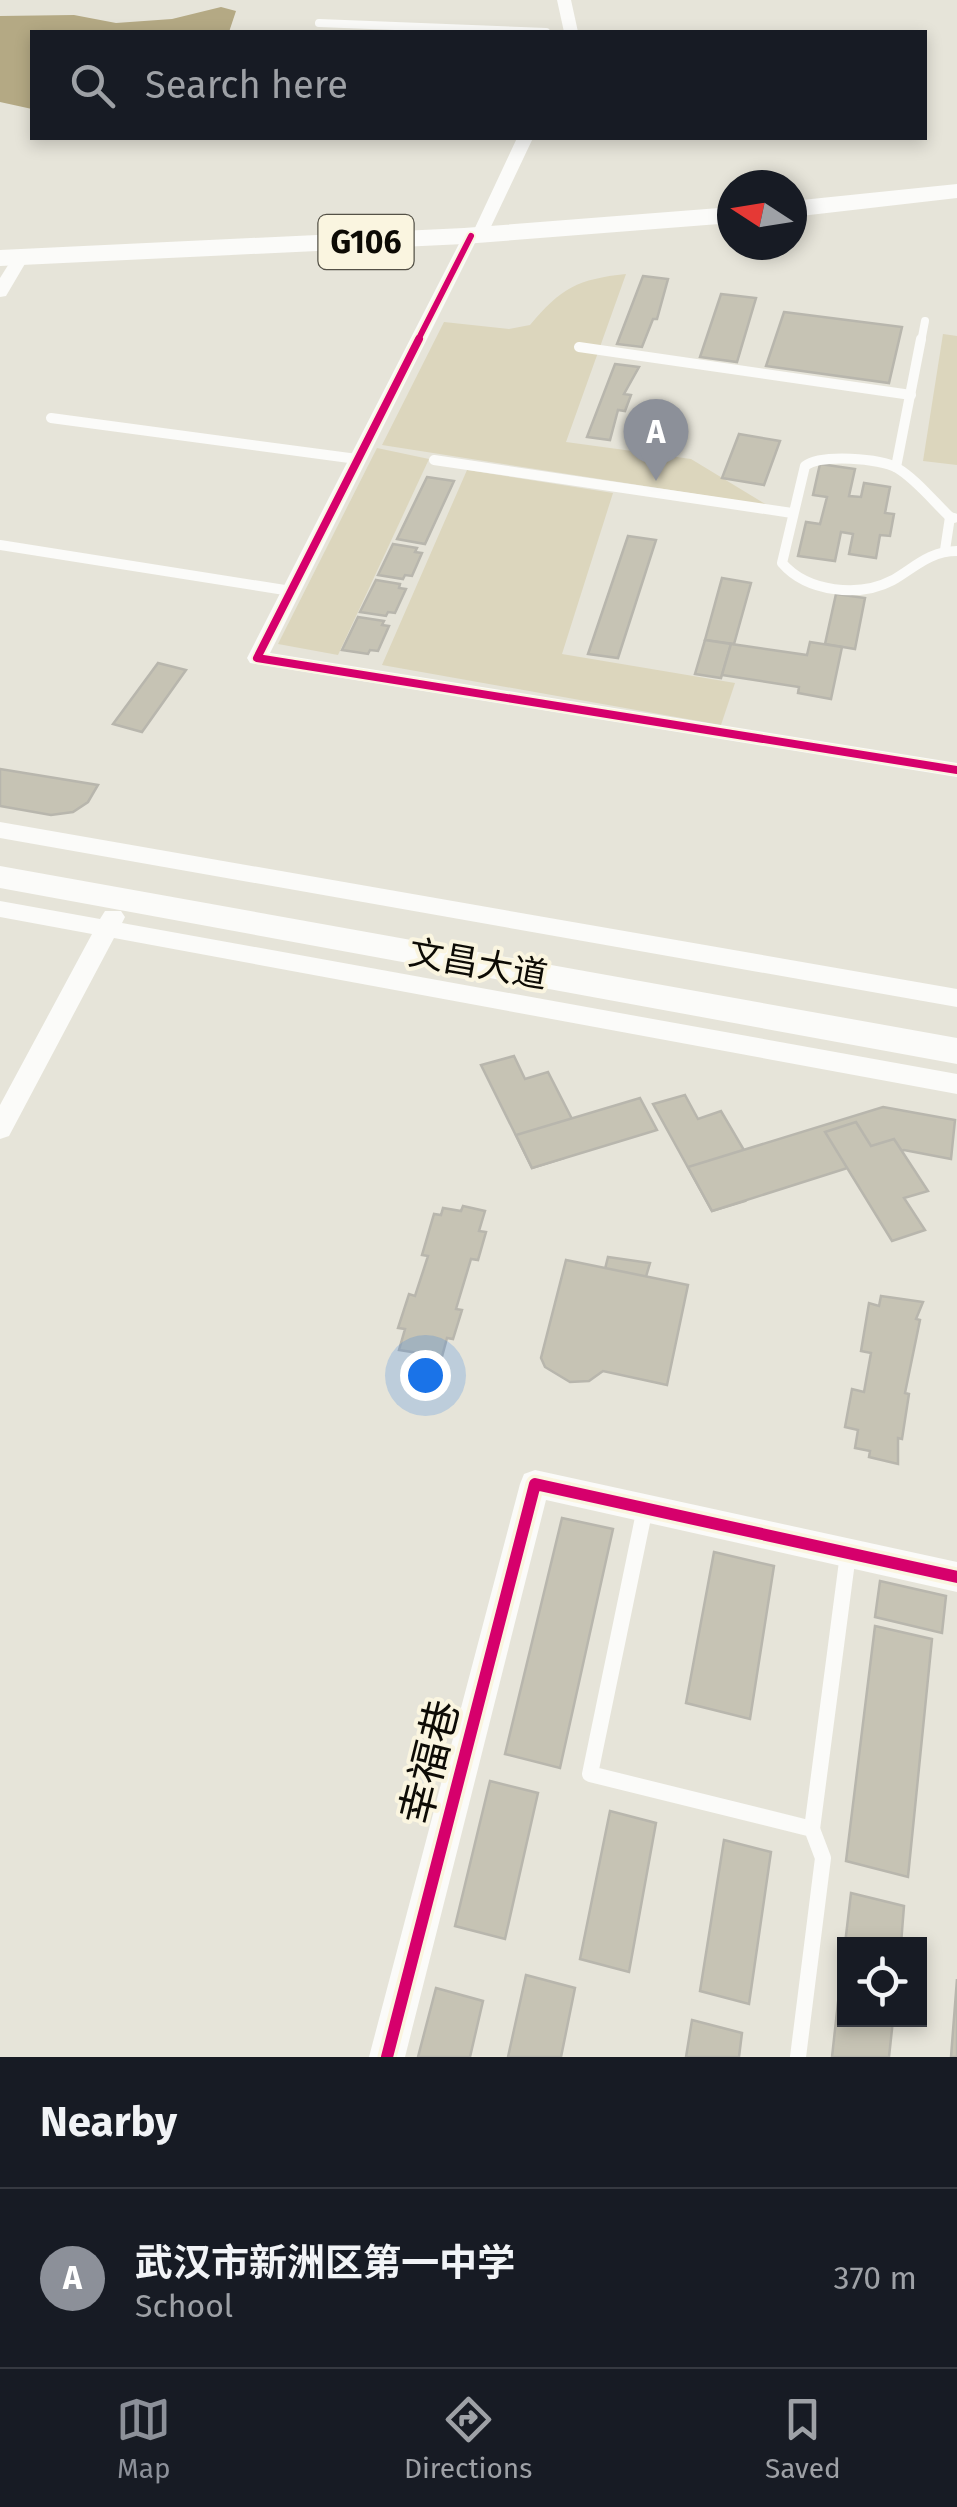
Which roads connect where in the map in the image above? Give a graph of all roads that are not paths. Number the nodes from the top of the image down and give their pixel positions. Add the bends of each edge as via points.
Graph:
1 (564, 0) edge
2 (319, 22) dead end
3 (501, 30) edge
4 (571, 30) edge
5 (523, 140) edge
6 (957, 191) edge
7 (807, 207) edge
8 (717, 216) edge
9 (475, 235) junction
10 (11, 258) edge
11 (0, 292) edge
12 (925, 321) dead end
13 (579, 347) dead end
14 (910, 395) junction
15 (52, 418) dead end
16 (357, 459) junction
17 (434, 460) dead end
18 (896, 467) junction
19 (792, 513) junction
20 (953, 518) edge
21 (0, 545) edge
22 (951, 550) edge
23 (291, 590) junction
24 (957, 770) edge
25 (0, 830) edge
26 (0, 855) edge
27 (0, 876) edge
28 (0, 909) edge
29 (115, 914) junction
30 (957, 998) edge
31 (957, 1028) edge
32 (957, 1052) edge
33 (957, 1084) edge
34 (0, 1128) edge
35 (645, 1508) junction
36 (848, 1553) junction
37 (957, 1577) edge
38 (812, 1829) junction
39 (387, 2057) edge
40 (798, 2057) edge

1 - 4 street
2 - 3 lane
5 - 9 street
6 - 7 highway
8 - 9 highway, G106
9 - 10 highway, G106
9 - 16 street
10 - 11 street
12 - 14 lane
13 - 14 lane
14 - 18 lane
15 - 16 lane
16 - 23 street
17 - 19 lane
18 - 19 lane via 813,460 805,466
18 - 20 lane
19 - 22 lane via 781,556 803,582 867,588
20 - 22 lane
21 - 23 lane
23 - 24 street via 257,658
25 - 30 street
26 - 31 main road, 文昌大道
27 - 29 main road, 文昌大道
28 - 29 street
29 - 32 main road, 文昌大道
29 - 33 street
29 - 34 street
35 - 36 street
35 - 38 lane via 590,1774
35 - 39 street, 幸福巷 via 534,1484
36 - 37 street
36 - 38 lane
38 - 40 lane via 823,1858

